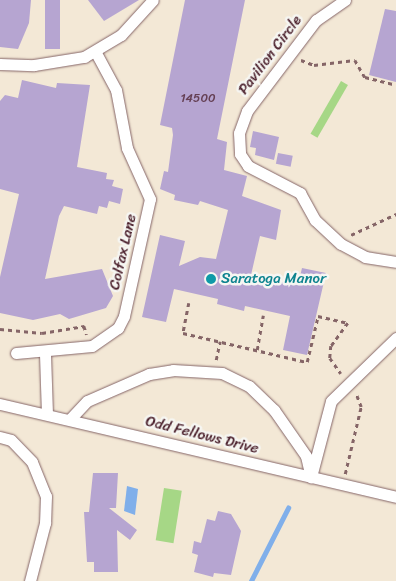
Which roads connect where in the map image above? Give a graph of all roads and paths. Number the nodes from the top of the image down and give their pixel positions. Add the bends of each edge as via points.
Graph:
1 (152, 0) edge
2 (345, 0) edge
3 (95, 51) junction
4 (290, 52) junction
5 (0, 64) edge
6 (396, 85) edge
7 (396, 214) edge
8 (341, 244) junction
9 (396, 262) edge
10 (189, 304) dead end
11 (264, 316) dead end
12 (0, 329) edge
13 (396, 338) edge
14 (220, 341) junction
15 (88, 347) junction
16 (257, 350) junction
17 (16, 353) dead end
18 (45, 354) junction
19 (214, 372) junction
20 (342, 375) dead end
21 (352, 388) dead end
22 (0, 404) edge
23 (47, 414) junction
24 (71, 418) junction
25 (0, 437) edge
26 (311, 477) junction
27 (343, 485) junction
28 (396, 497) edge
29 (30, 581) edge

1 - 3 street via 121,35
2 - 4 street, Pavilion Circle via 316,20
3 - 5 street via 70,62
3 - 15 street, Colfax Lane via 116,90 128,148 150,199 124,316 107,338
4 - 6 path via 308,65 355,60 365,76
4 - 8 street, Pavilion Circle via 247,111 239,134 240,154 248,166 300,193 315,220
7 - 8 path
8 - 9 street, Pavilion Circle via 365,257
10 - 14 path via 183,333
11 - 16 path
12 - 15 path via 42,333 84,326
13 - 26 street via 331,401
14 - 16 path
14 - 19 path
15 - 18 street, Colfax Lane
16 - 20 path via 307,362 318,316 348,323 331,346 330,358
17 - 18 street, Colfax Lane
18 - 23 street
19 - 24 street via 148,374 87,401
19 - 26 street via 249,386 274,410 306,456
21 - 27 path via 361,407
22 - 23 street, Odd Fellows Drive
23 - 24 street, Odd Fellows Drive
24 - 26 street, Odd Fellows Drive
25 - 29 street via 10,440 32,462 46,496 45,523
26 - 27 street, Odd Fellows Drive
27 - 28 street, Odd Fellows Drive

